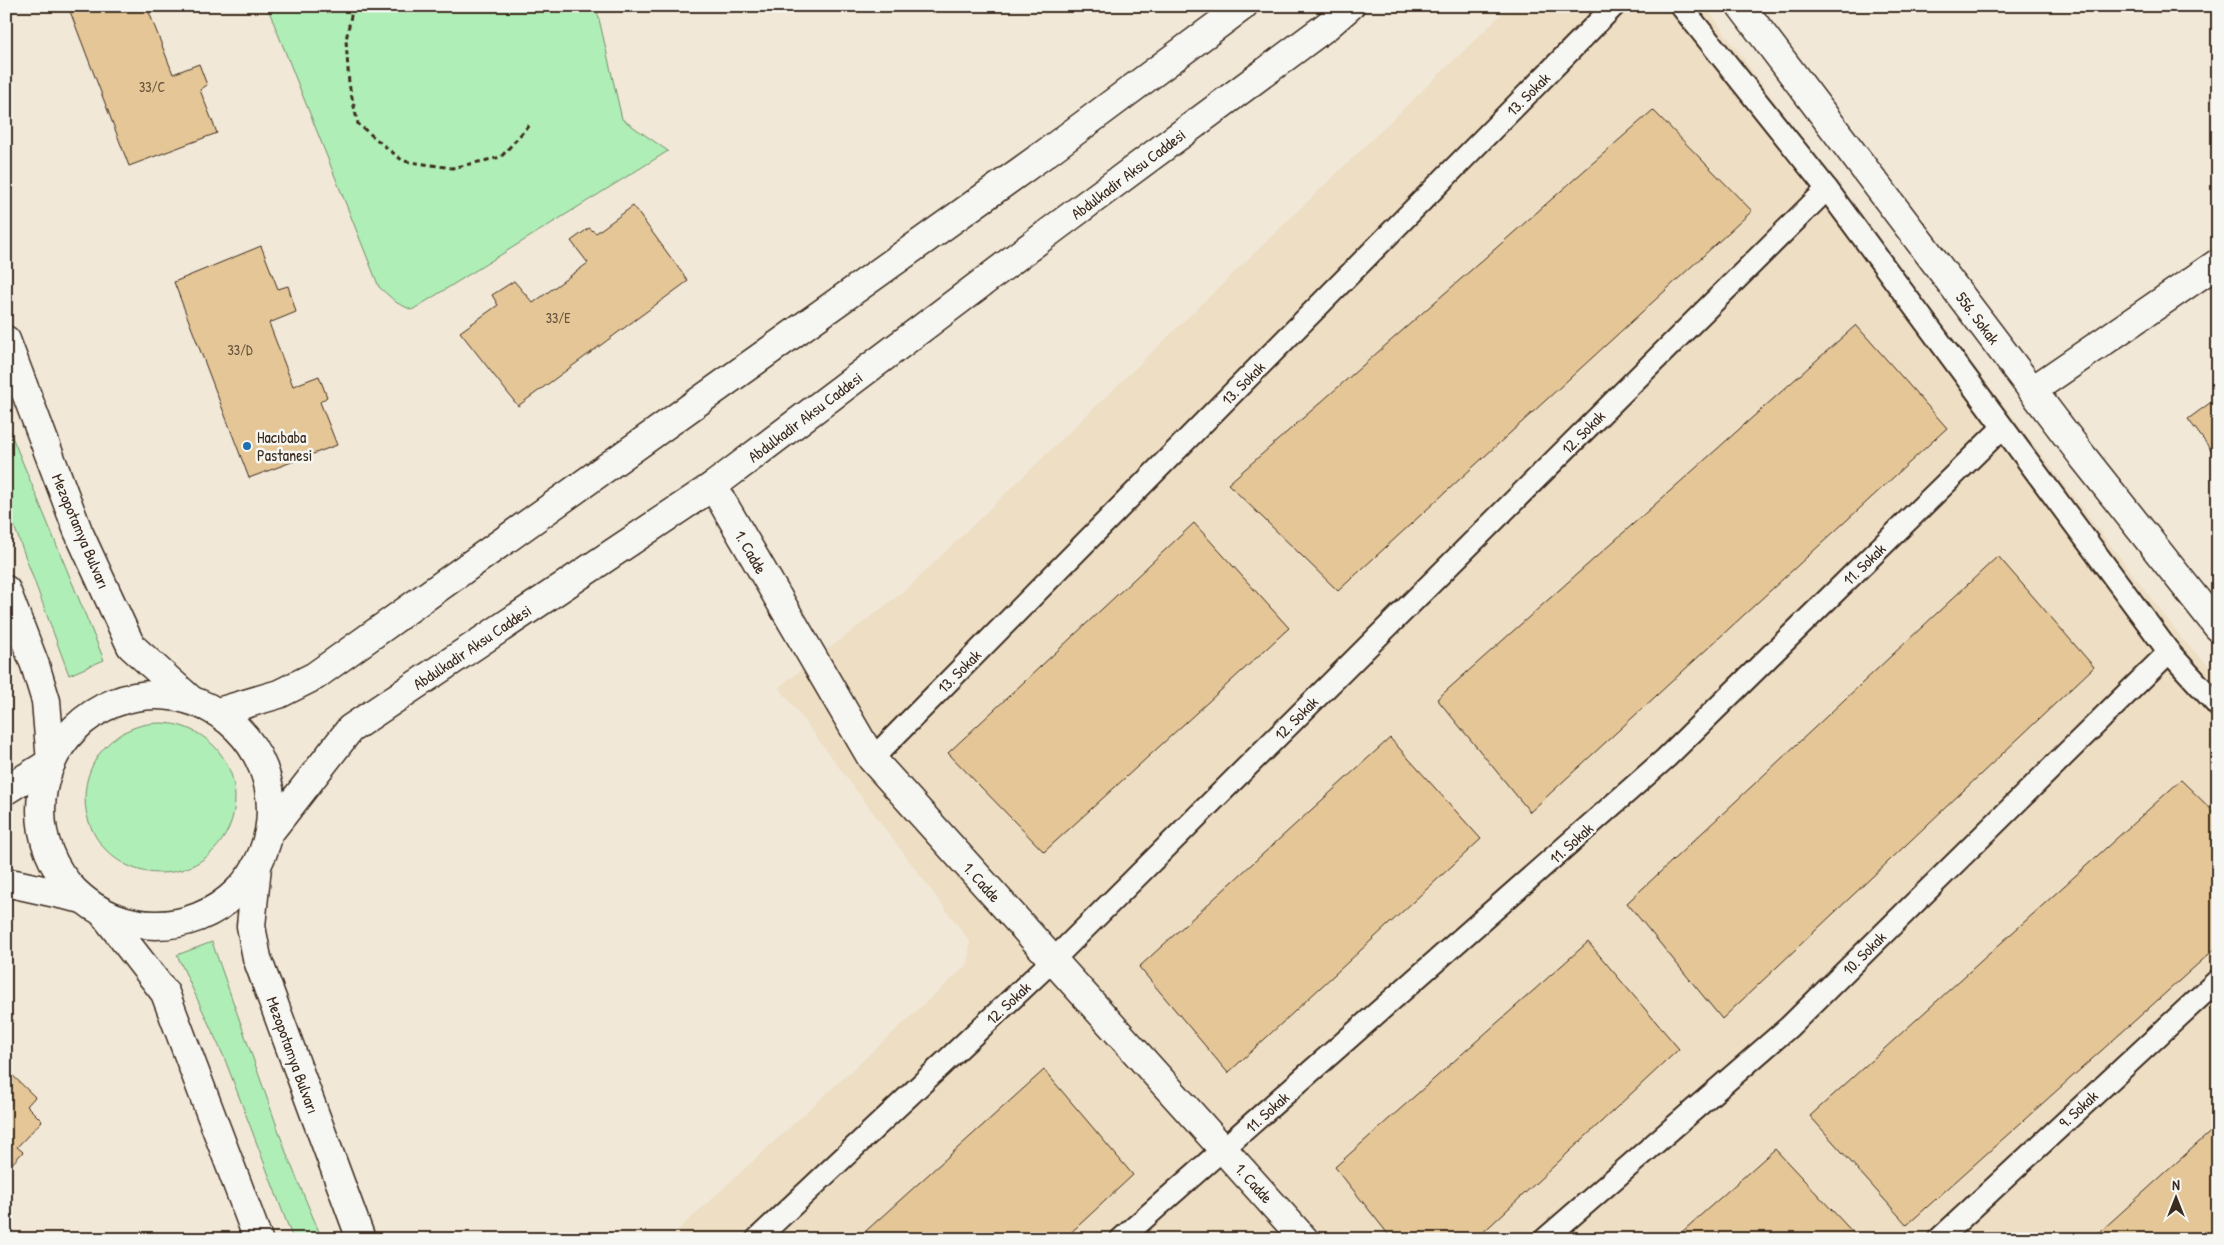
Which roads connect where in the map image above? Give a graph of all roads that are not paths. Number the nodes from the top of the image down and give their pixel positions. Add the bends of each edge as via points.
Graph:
1 (1243, 6) edge
2 (1350, 6) edge
3 (1614, 6) edge
4 (1681, 6) edge
5 (1740, 6) edge
6 (1827, 189) junction
7 (2218, 263) edge
8 (6, 340) edge
9 (2033, 390) junction
10 (2002, 428) junction
11 (713, 486) junction
12 (6, 590) edge
13 (2218, 627) edge
14 (2169, 652) junction
15 (191, 700) junction
16 (2218, 706) edge
17 (218, 712) junction
18 (872, 759) junction
19 (51, 762) junction
20 (6, 790) edge
21 (269, 833) junction
22 (257, 866) junction
23 (6, 884) edge
24 (93, 906) junction
25 (1053, 960) junction
26 (2218, 980) edge
27 (1224, 1150) junction
28 (258, 1239) edge
29 (362, 1239) edge
30 (757, 1239) edge
31 (1121, 1239) edge
32 (1304, 1239) edge
33 (1545, 1239) edge
34 (1939, 1239) edge

1 - 17 main road via 1050,150 316,676 279,694
2 - 11 main road, Abdulkadir Aksu Caddesi
3 - 18 lane, 13. Sokak
4 - 6 lane
5 - 9 main road, 556. Sokak
6 - 10 lane
6 - 25 lane, 12. Sokak
7 - 9 main road
8 - 15 main road, Mezopotamya Bulvarı via 78,531 131,646
9 - 13 main road, 556. Sokak
10 - 14 lane
10 - 27 lane, 11. Sokak via 1666,758
11 - 18 main road, 1. Cadde
11 - 21 main road, Abdulkadir Aksu Caddesi via 350,729
12 - 19 main road via 46,701
14 - 16 lane
14 - 33 lane, 10. Sokak via 1789,1027
15 - 17 main road
15 - 19 main road via 158,694 125,699 94,712 69,734
17 - 21 main road via 240,730 256,753 267,778 272,806
18 - 25 main road, 1. Cadde
19 - 20 main road
19 - 24 main road via 42,791 41,821 48,850 62,876
21 - 22 main road
22 - 24 main road via 235,894 206,914 172,924 137,924
22 - 29 main road, Mezopotamya Bulvarı via 252,926 257,958
23 - 24 main road
24 - 28 main road via 165,993
25 - 27 main road, 1. Cadde
25 - 30 lane, 12. Sokak
26 - 34 lane, 9. Sokak
27 - 31 lane, 11. Sokak
27 - 32 main road, 1. Cadde

